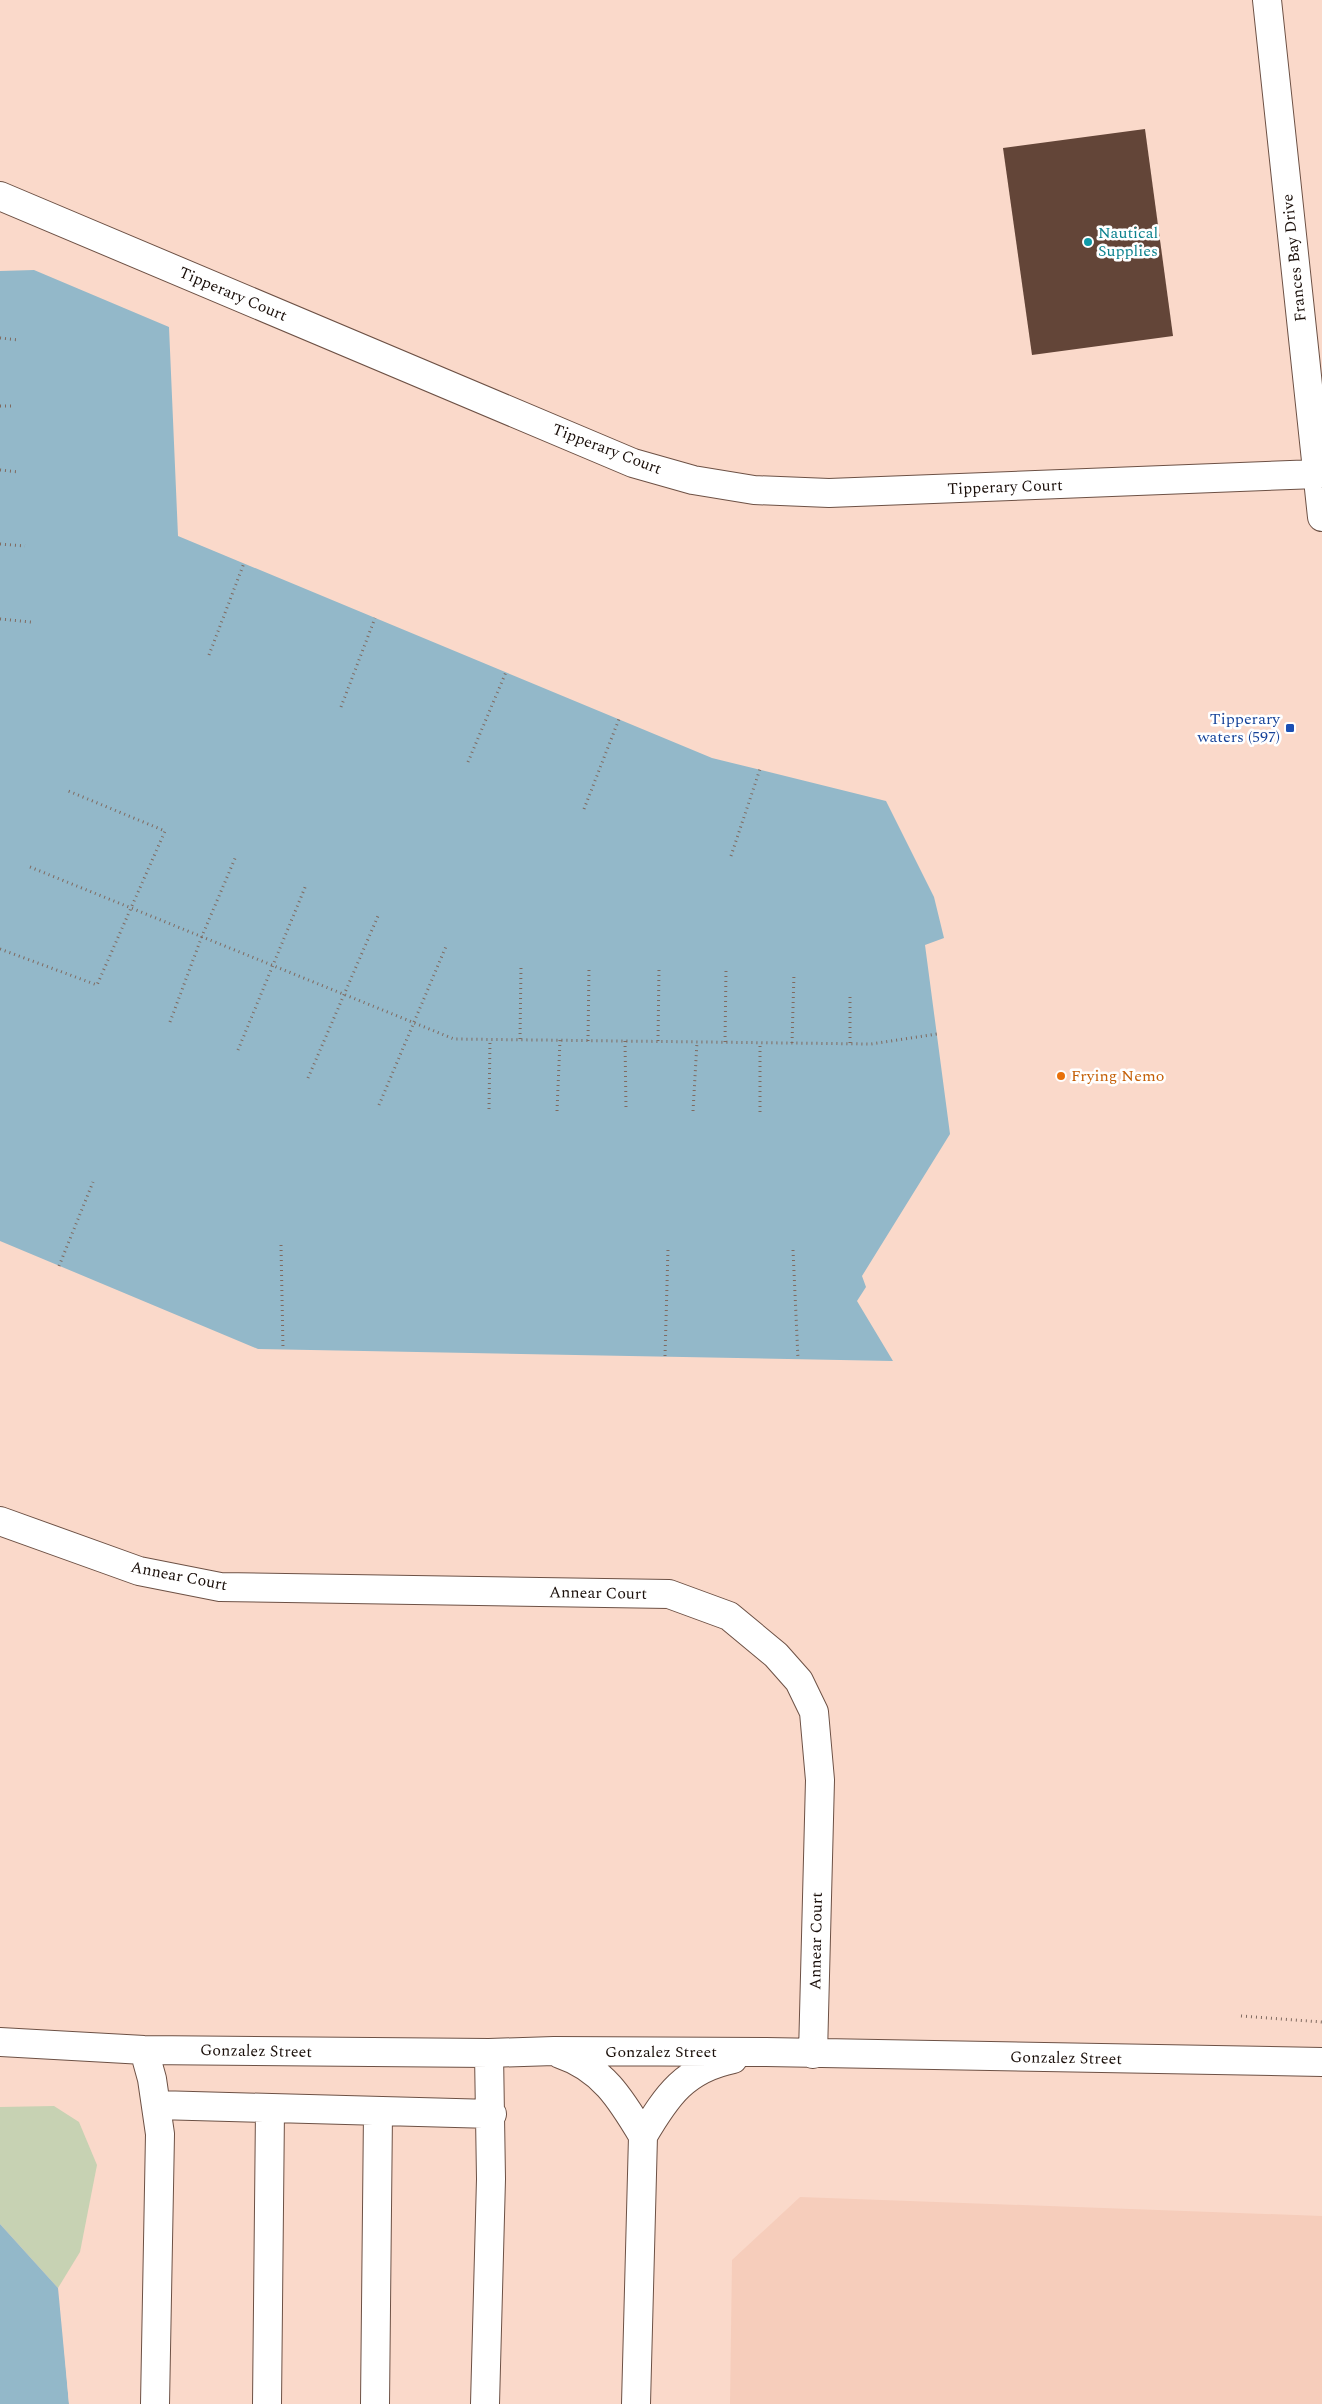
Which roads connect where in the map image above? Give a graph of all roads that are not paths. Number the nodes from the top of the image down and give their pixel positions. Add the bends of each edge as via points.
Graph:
1 (1267, 0) edge
2 (0, 196) edge
3 (1317, 474) junction
4 (1322, 517) edge
5 (0, 1521) edge
6 (0, 2042) edge
7 (144, 2050) junction
8 (554, 2051) junction
9 (766, 2052) junction
10 (489, 2054) junction
11 (813, 2054) junction
12 (1322, 2062) edge
13 (156, 2105) junction
14 (270, 2109) junction
15 (378, 2112) junction
16 (492, 2114) junction
17 (643, 2136) junction
18 (155, 2404) edge
19 (267, 2404) edge
20 (375, 2404) edge
21 (485, 2404) edge
22 (636, 2404) edge

1 - 3 street, Frances Bay Drive
2 - 3 street, Tipperary Court via 633,463 693,480 754,490 829,493
3 - 4 street, Frances Bay Drive
5 - 11 street, Annear Court via 139,1571 220,1587 669,1594 729,1616 776,1655 799,1681 814,1712 820,1780
6 - 7 street, Gonzalez Street
7 - 10 street, Gonzalez Street
7 - 13 street
8 - 9 street, Gonzalez Street
8 - 10 street, Gonzalez Street
8 - 17 street via 581,2061 606,2083
9 - 11 street, Gonzalez Street
9 - 17 street via 714,2063 688,2076 664,2101
10 - 16 street
11 - 12 street, Gonzalez Street
13 - 14 street
13 - 18 street via 160,2134
14 - 15 street
14 - 19 street
15 - 16 street
15 - 20 street
16 - 21 street
17 - 22 street

